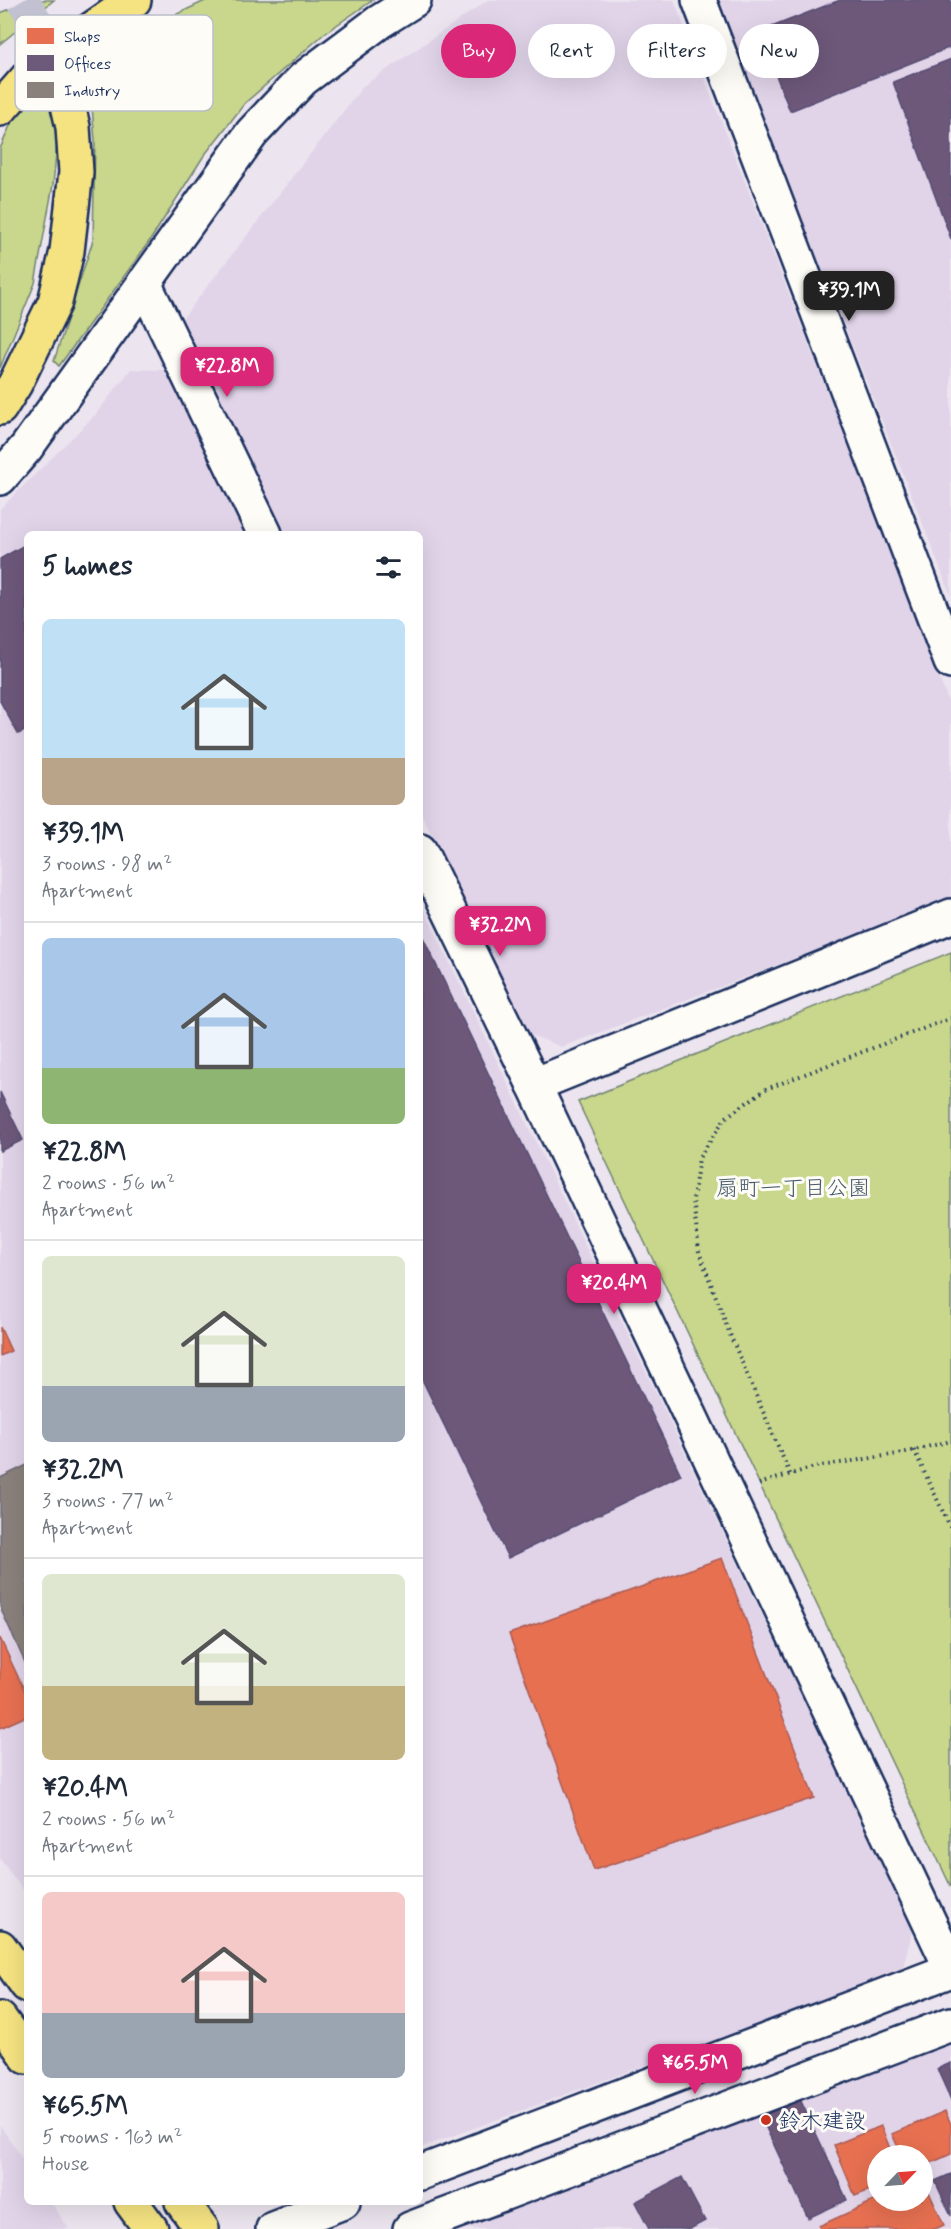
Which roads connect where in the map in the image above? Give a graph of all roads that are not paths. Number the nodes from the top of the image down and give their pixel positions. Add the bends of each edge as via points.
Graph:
1 (134, 0) edge
2 (414, 0) edge
3 (699, 0) edge
4 (112, 15) edge
5 (15, 92) edge
6 (0, 109) edge
7 (69, 111) tunnel mouth
8 (144, 283) junction
9 (0, 408) edge
10 (0, 478) edge
11 (265, 531) edge
12 (951, 662) edge
13 (423, 857) edge
14 (951, 916) edge
15 (534, 1085) junction
16 (0, 1947) edge
17 (951, 1969) edge
18 (24, 1981) edge
19 (0, 2019) edge
20 (951, 2024) edge
21 (24, 2053) edge
22 (423, 2172) edge
23 (133, 2205) edge
24 (184, 2205) edge
25 (335, 2205) edge
26 (151, 2229) edge
27 (202, 2229) edge
28 (273, 2229) edge
29 (410, 2229) edge

1 - 4 highway
2 - 8 street via 303,79 259,125
3 - 12 street
5 - 6 highway
7 - 9 highway via 76,172 67,251 55,302
8 - 10 street via 26,448
8 - 11 street
13 - 15 street
14 - 15 street
15 - 17 street
16 - 18 highway
17 - 22 street
19 - 21 highway
20 - 29 street
23 - 26 highway
24 - 27 highway
25 - 28 street

